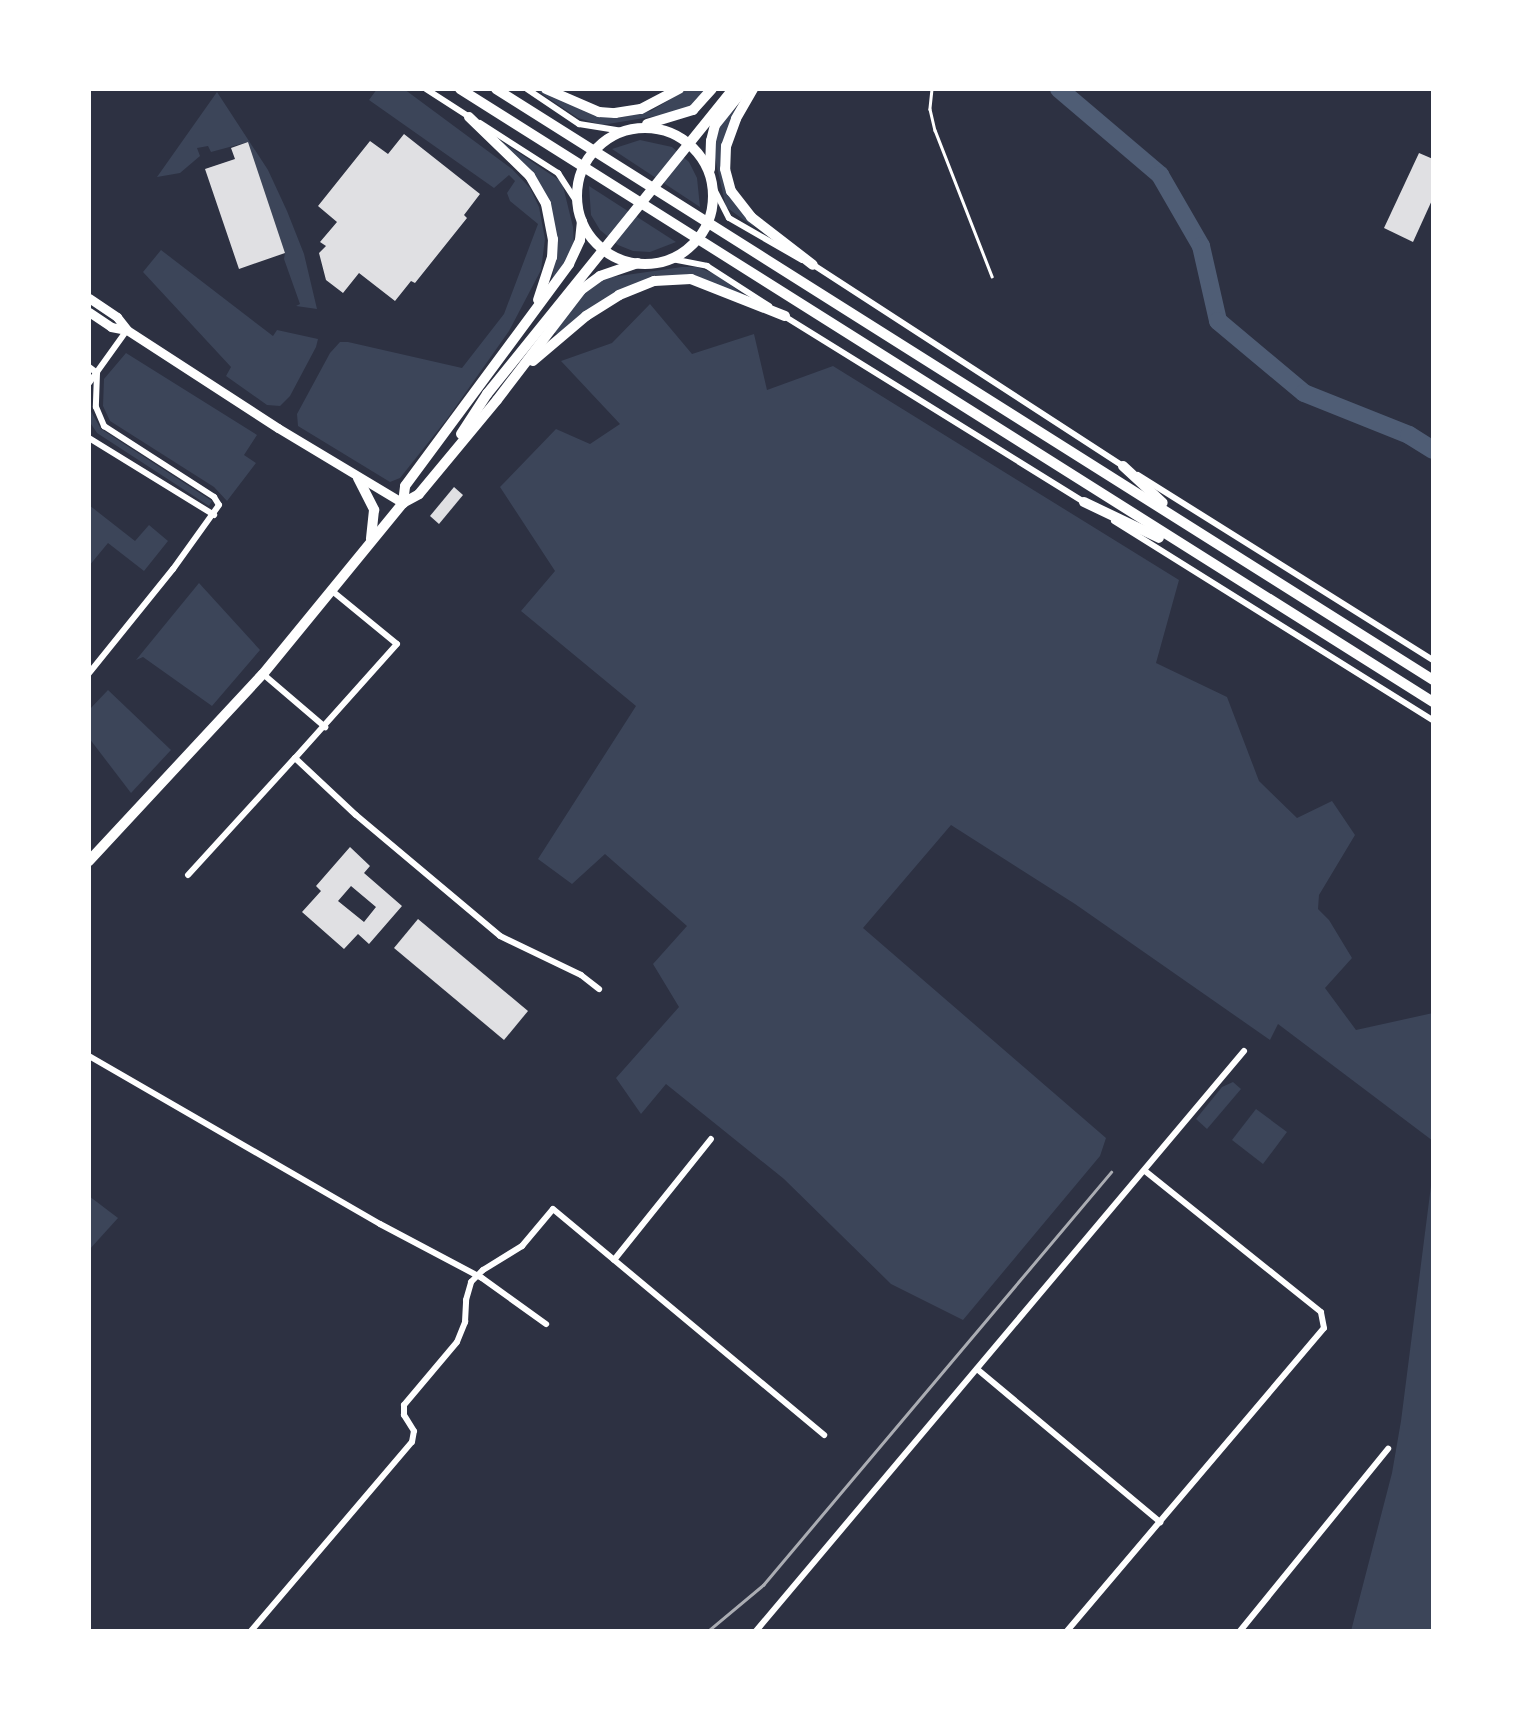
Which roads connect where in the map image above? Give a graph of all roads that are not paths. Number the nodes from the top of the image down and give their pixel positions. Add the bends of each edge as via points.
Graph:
1 (426, 89) edge
2 (460, 89) edge
3 (496, 89) edge
4 (527, 89) edge
5 (546, 89) edge
6 (679, 89) edge
7 (712, 89) edge
8 (733, 89) edge
9 (744, 89) edge
10 (753, 89) edge
11 (932, 89) edge
12 (469, 117) junction
13 (627, 130) junction
14 (711, 180) junction
15 (578, 202) junction
16 (582, 220) junction
17 (672, 258) junction
18 (638, 263) junction
19 (813, 265) junction
20 (992, 276) dead end
21 (89, 298) edge
22 (89, 312) edge
23 (531, 315) junction
24 (785, 317) junction
25 (127, 330) junction
26 (89, 367) edge
27 (97, 373) junction
28 (517, 375) junction
29 (89, 383) edge
30 (480, 402) junction
31 (445, 435) junction
32 (91, 437) edge
33 (449, 456) junction
34 (1123, 466) junction
35 (358, 478) junction
36 (1084, 502) junction
37 (403, 503) junction
38 (214, 515) junction
39 (1192, 530) junction
40 (368, 547) junction
41 (1217, 565) junction
42 (331, 590) junction
43 (1433, 660) edge
44 (89, 673) edge
45 (263, 674) junction
46 (1433, 680) edge
47 (1433, 702) edge
48 (1433, 720) edge
49 (325, 727) junction
50 (295, 758) junction
51 (89, 861) edge
52 (188, 875) dead end
53 (600, 989) dead end
54 (1244, 1051) dead end
55 (89, 1056) edge
56 (711, 1139) dead end
57 (1145, 1171) junction
58 (614, 1260) junction
59 (476, 1276) junction
60 (546, 1324) dead end
61 (977, 1369) junction
62 (824, 1435) dead end
63 (1388, 1449) dead end
64 (1160, 1522) junction
65 (251, 1631) edge
66 (756, 1631) edge
67 (1067, 1631) edge
68 (1240, 1631) edge

1 - 12 street
2 - 41 main road
3 - 39 main road
4 - 13 street via 579,124
5 - 6 main road via 598,112 615,113 641,109
7 - 13 main road via 693,110
8 - 30 main road
9 - 14 main road via 715,125 709,155
10 - 19 main road via 726,146 725,169 731,191 751,217
11 - 20 lane via 935,130
12 - 15 street via 558,173
12 - 23 main road via 530,176 546,204 552,257
13 - 14 main road via 659,129 679,136 695,149
13 - 15 main road via 602,143 588,159 579,179
14 - 17 main road via 711,214 702,233
14 - 19 street via 729,218
15 - 16 main road
16 - 18 main road via 601,247
16 - 23 main road via 577,250
17 - 18 main road
17 - 24 street via 707,266
18 - 28 main road via 600,276 581,290
19 - 34 street
21 - 25 main road via 117,317
22 - 25 main road via 111,327
23 - 31 main road
24 - 28 main road via 691,279 654,281 619,295 586,316
24 - 36 street
25 - 27 street
25 - 35 main road
26 - 27 street
27 - 29 street
27 - 38 street via 96,407 104,426 215,497 219,505
28 - 33 main road
30 - 31 main road
30 - 33 main road
31 - 37 main road via 405,486
32 - 38 street
33 - 37 main road via 419,494
34 - 39 main road
34 - 43 street
35 - 37 main road
35 - 40 main road via 374,510
36 - 41 main road
36 - 48 street
37 - 40 main road
38 - 44 street
39 - 46 main road
40 - 42 main road
41 - 47 main road
42 - 45 main road
42 - 49 street via 397,644
45 - 49 street
45 - 51 main road
49 - 50 street
50 - 52 street
50 - 53 street via 500,936
54 - 57 street
55 - 59 street
56 - 58 street
57 - 61 street
57 - 64 street via 1324,1318 1317,1338
58 - 59 street via 553,1209 522,1246
58 - 62 street
59 - 60 street
59 - 65 street via 468,1289 465,1322 457,1342 405,1400 403,1412 414,1431 412,1442
61 - 64 street
61 - 66 street
63 - 68 street
64 - 67 street

